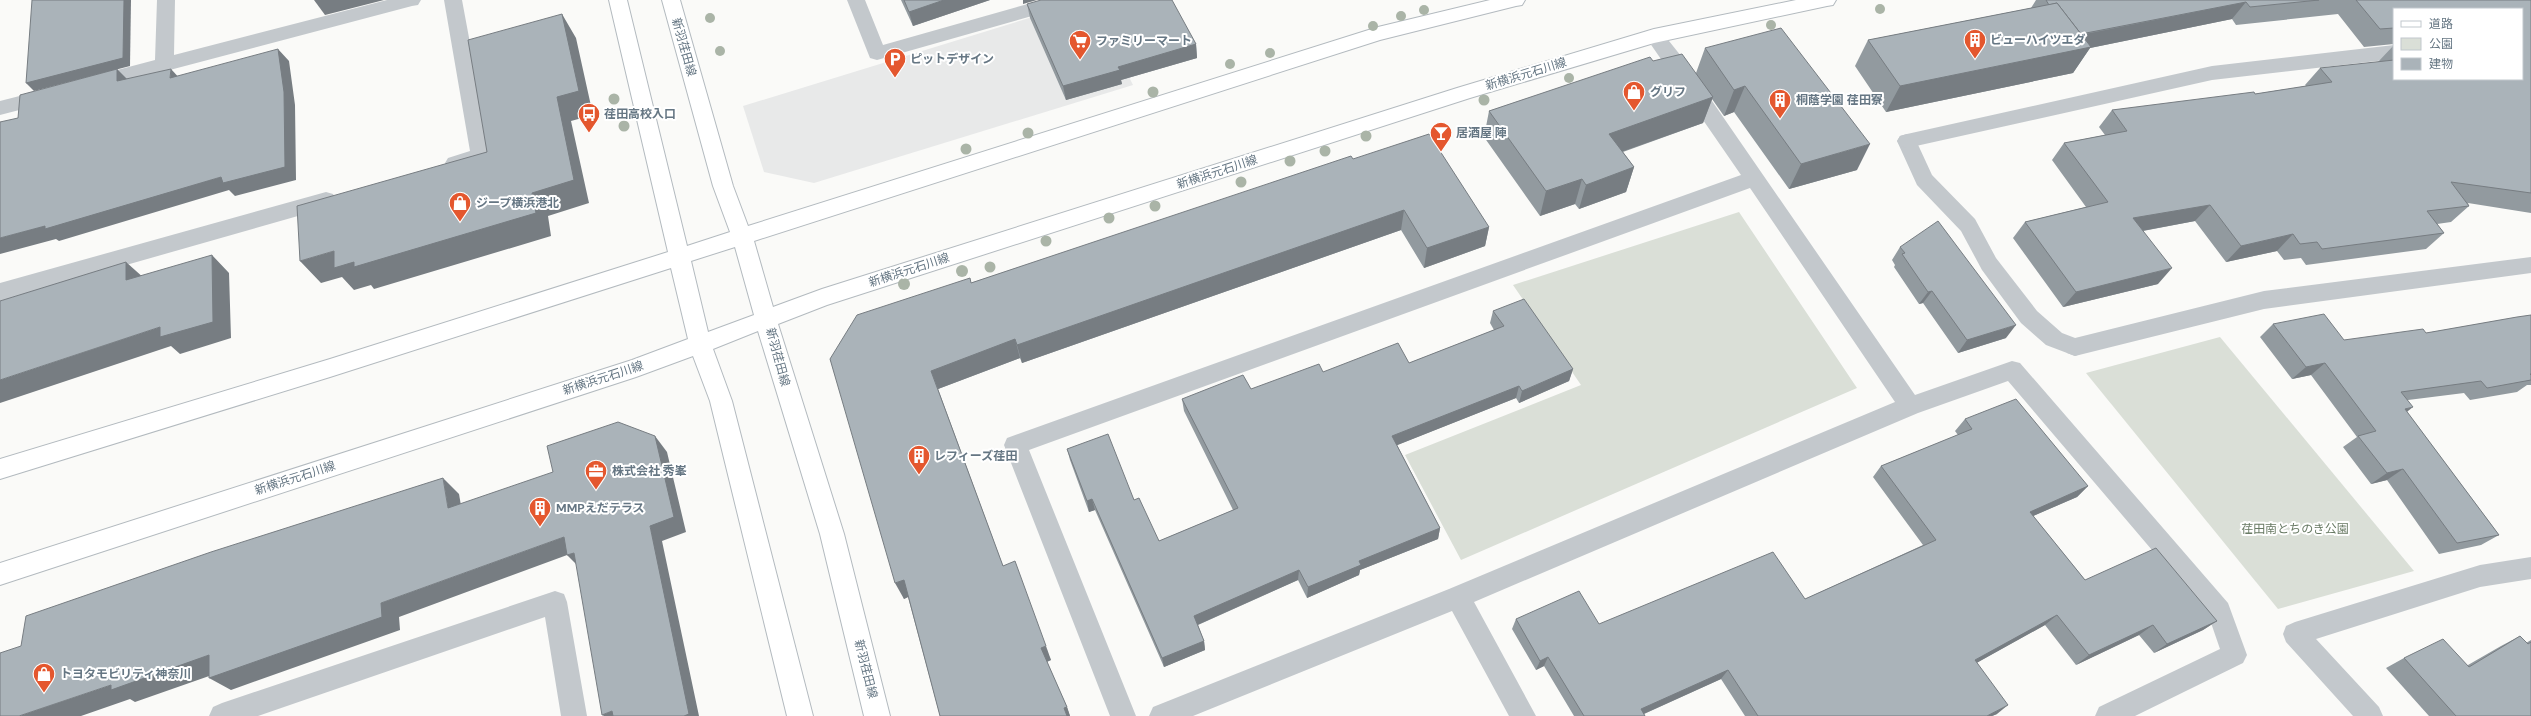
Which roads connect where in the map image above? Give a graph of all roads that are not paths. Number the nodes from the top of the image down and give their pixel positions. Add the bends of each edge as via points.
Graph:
1 (166, 0) edge
2 (412, 0) edge
3 (453, 0) edge
4 (618, 0) edge
5 (671, 0) edge
6 (856, 0) edge
7 (1065, 0) edge
8 (1516, 0) edge
9 (1827, 0) edge
10 (1654, 36) junction
11 (2393, 52) edge
12 (164, 65) junction
13 (0, 108) edge
14 (435, 169) edge
15 (1753, 179) junction
16 (343, 195) edge
17 (742, 237) junction
18 (678, 257) junction
19 (2531, 265) edge
20 (0, 292) edge
21 (767, 318) junction
22 (700, 344) junction
23 (1910, 406) junction
24 (0, 469) edge
25 (2531, 568) edge
26 (0, 574) edge
27 (1458, 597) junction
28 (222, 716) edge
29 (574, 716) edge
30 (800, 716) edge
31 (877, 716) edge
32 (1123, 716) edge
33 (1162, 716) edge
34 (1523, 716) edge
35 (2108, 716) edge
36 (2370, 716) edge

1 - 12 street
2 - 12 street
3 - 14 street via 480,156
4 - 18 street
5 - 17 street, 新羽荏田線 via 723,186
6 - 7 street via 877,54
8 - 17 street via 1378,34
9 - 10 street, 新横浜元石川線
10 - 15 street via 1674,61
10 - 21 street, 新横浜元石川線 via 1442,100 822,298
11 - 19 street via 2212,73 1907,141 1924,180 1968,225 1989,264 2029,317 2054,339 2075,347 2264,300
12 - 13 street
15 - 23 street
15 - 32 street via 1015,444
16 - 20 street
17 - 18 street
17 - 21 street, 新羽荏田線
18 - 22 street
18 - 24 street via 330,368
21 - 22 street, 新横浜元石川線
21 - 31 street, 新羽荏田線 via 784,382 832,534
22 - 26 street, 新横浜元石川線
22 - 30 street via 721,401
23 - 27 street
23 - 35 street via 2012,370 2219,611 2234,655
25 - 36 street via 2480,576 2295,634
27 - 33 street
27 - 34 street
28 - 29 street via 555,602

